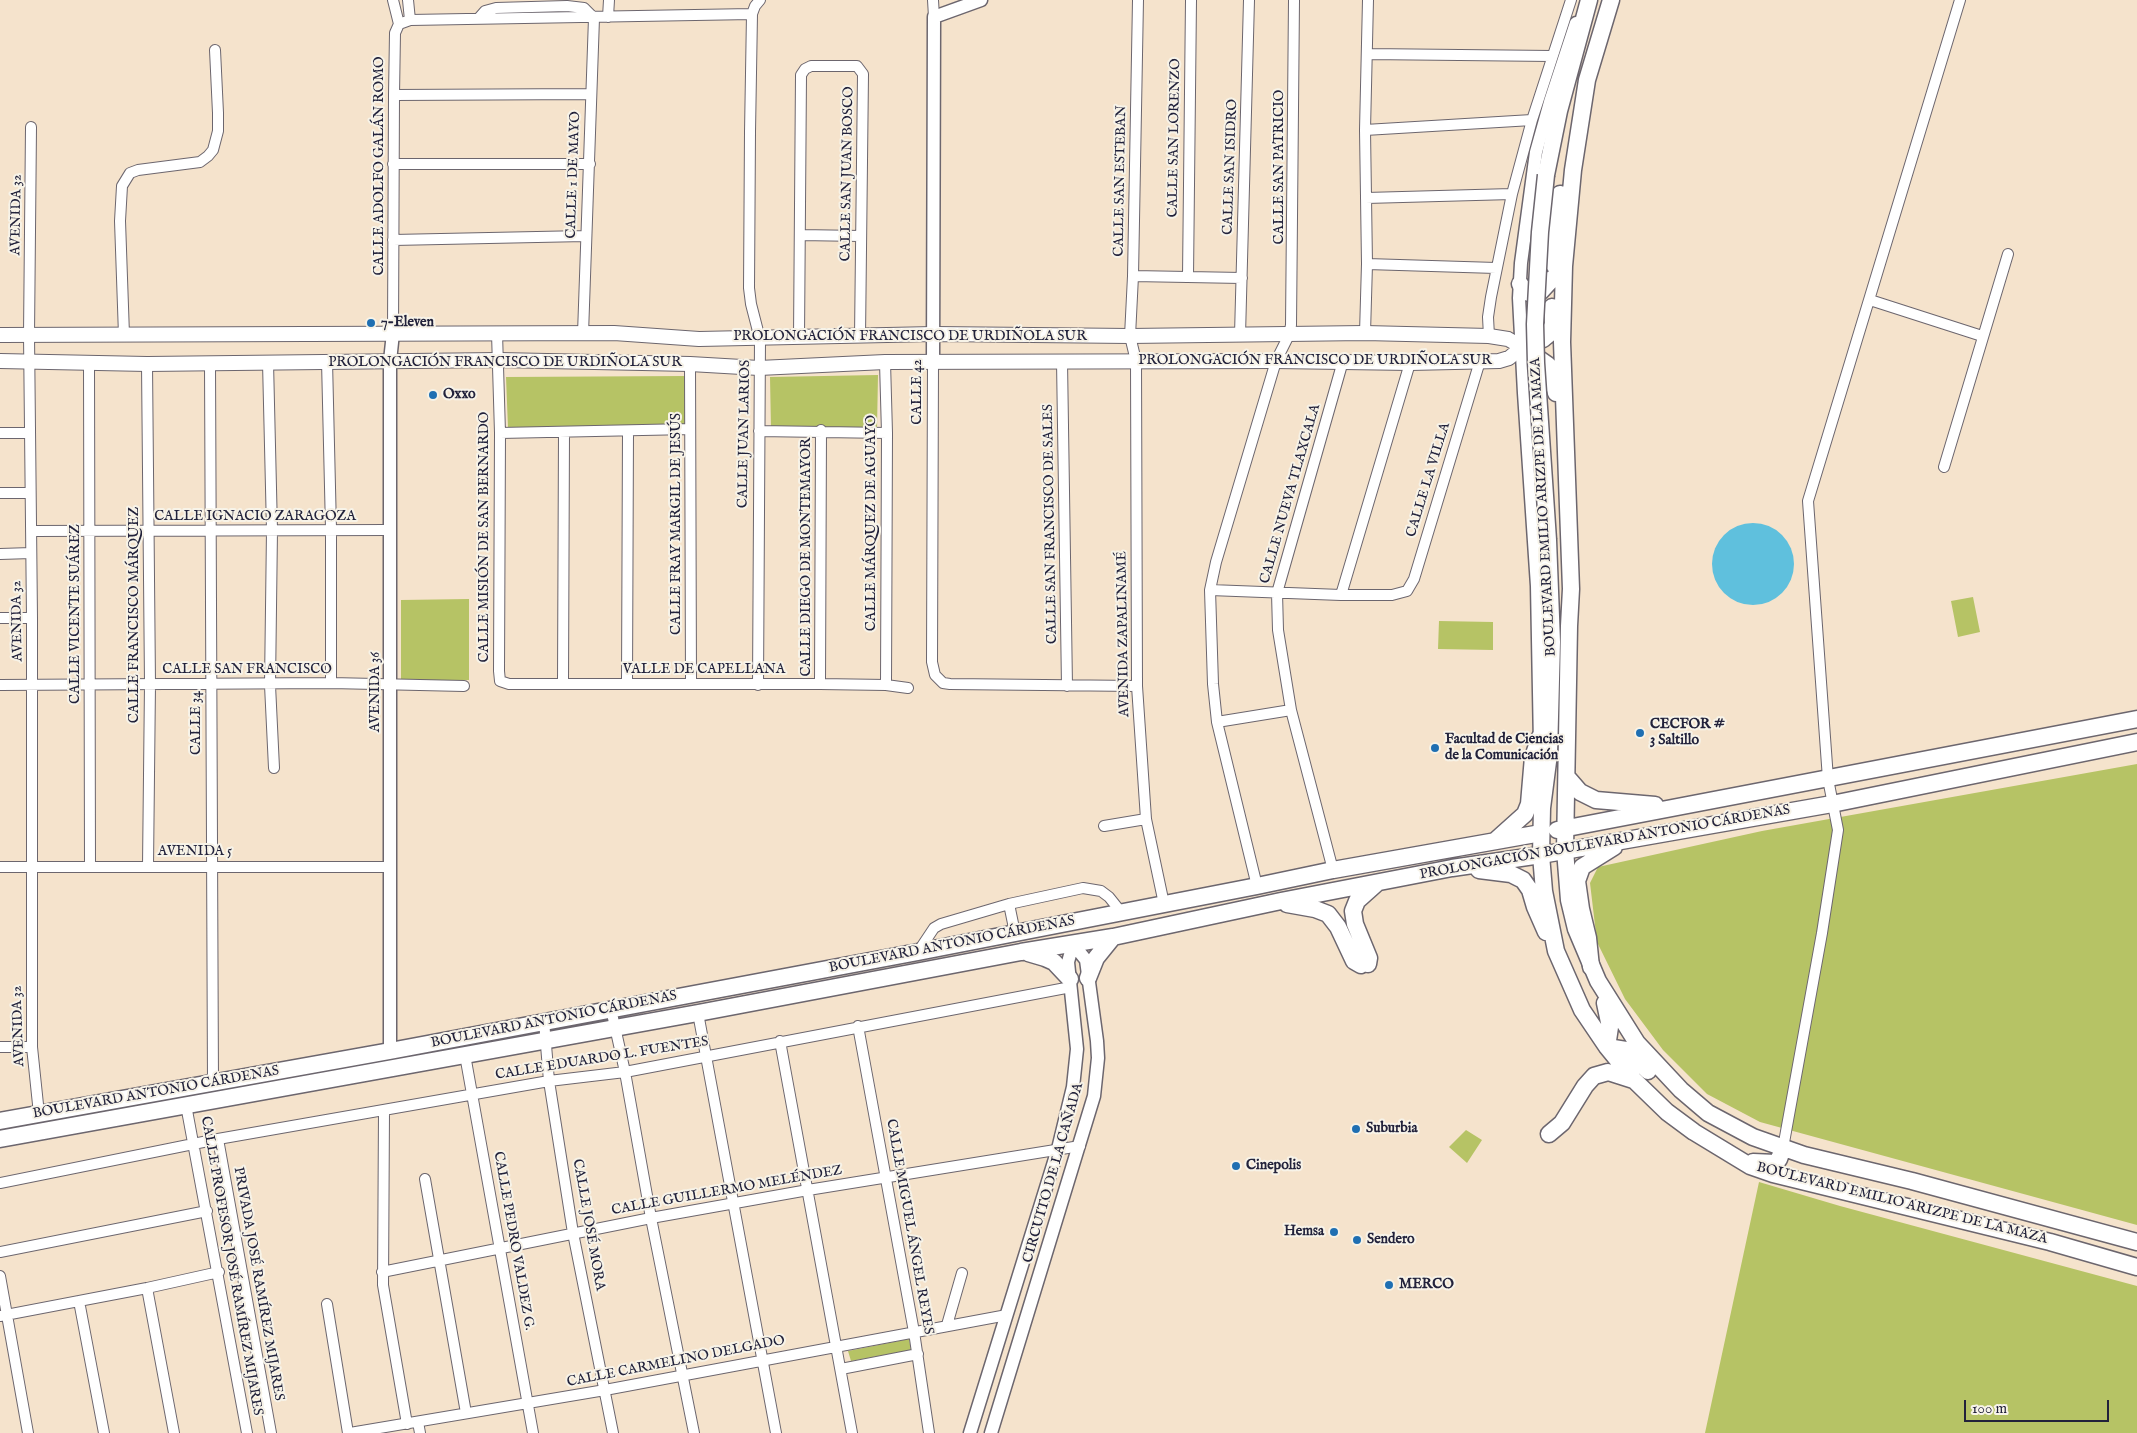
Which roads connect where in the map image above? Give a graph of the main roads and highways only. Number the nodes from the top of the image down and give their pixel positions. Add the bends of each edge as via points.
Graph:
1 (1590, 0) edge
2 (1611, 0) edge
3 (1583, 105) junction
4 (1553, 278) junction
5 (1520, 284) road end
6 (0, 335) edge
7 (1522, 347) junction
8 (0, 361) edge
9 (1569, 626) junction
10 (2137, 719) edge
11 (1540, 737) road end
12 (2137, 742) edge
13 (1567, 777) junction
14 (1672, 808) junction
15 (1566, 828) junction
16 (1542, 833) junction
17 (1494, 841) junction
18 (1623, 842) junction
19 (1565, 850) junction
20 (1541, 855) junction
21 (1366, 864) junction
22 (1452, 868) junction
23 (1298, 877) junction
24 (1377, 884) junction
25 (1334, 892) junction
26 (1281, 901) junction
27 (1159, 905) junction
28 (1114, 913) joint
29 (1010, 934) junction
30 (1113, 937) junction
31 (1073, 944) junction
32 (1556, 951) junction
33 (1021, 952) junction
34 (1594, 974) junction
35 (1088, 978) road end
36 (1071, 983) road end
37 (1607, 1048) junction
38 (1634, 1080) junction
39 (1695, 1103) junction
40 (0, 1121) edge
41 (1549, 1134) dead end
42 (0, 1140) edge
43 (1783, 1148) junction
44 (1750, 1166) junction
45 (2137, 1242) edge
46 (2137, 1267) edge

1 - 16 main road, BOULEVARD EMILIO ARIZPE DE LA MAZA, bridge via 1559,111 1546,175 1539,241 1536,363 1552,642 1549,754
2 - 3 main road, BOULEVARD EMILIO ARIZPE DE LA MAZA via 1587,80
3 - 4 main road via 1570,143 1562,185
3 - 9 main road, BOULEVARD EMILIO ARIZPE DE LA MAZA via 1573,170 1562,342 1571,589
4 - 5 main road via 1533,294 1526,292
4 - 7 main road via 1553,324 1549,334
6 - 7 main road, PROLONGACIÓN FRANCISCO DE URDIÑOLA SUR via 497,333 760,339 934,334 1364,334 1489,336 1508,339
7 - 8 main road, PROLONGACIÓN FRANCISCO DE URDIÑOLA SUR via 1504,360 1410,363 885,362 759,368 499,360 210,364
7 - 9 main road via 1548,365 1555,387 1562,606
9 - 13 main road, BOULEVARD EMILIO ARIZPE DE LA MAZA
10 - 14 main road, PROLONGACIÓN BOULEVARD ANTONIO CÁRDENAS
11 - 17 main road via 1532,762 1529,804 1525,814
12 - 18 main road, PROLONGACIÓN BOULEVARD ANTONIO CÁRDENAS via 1832,804
13 - 14 main road via 1580,792 1596,800
13 - 15 main road, BOULEVARD EMILIO ARIZPE DE LA MAZA
14 - 15 main road, PROLONGACIÓN BOULEVARD ANTONIO CÁRDENAS
15 - 16 main road, PROLONGACIÓN BOULEVARD ANTONIO CÁRDENAS
15 - 19 main road, BOULEVARD EMILIO ARIZPE DE LA MAZA
16 - 17 main road, PROLONGACIÓN BOULEVARD ANTONIO CÁRDENAS
16 - 20 main road, BOULEVARD EMILIO ARIZPE DE LA MAZA
17 - 21 main road, PROLONGACIÓN BOULEVARD ANTONIO CÁRDENAS
18 - 19 main road, PROLONGACIÓN BOULEVARD ANTONIO CÁRDENAS
18 - 34 main road via 1589,862 1579,873 1577,890
19 - 20 main road, PROLONGACIÓN BOULEVARD ANTONIO CÁRDENAS
19 - 34 main road, BOULEVARD EMILIO ARIZPE DE LA MAZA via 1569,900 1576,929
20 - 22 main road, PROLONGACIÓN BOULEVARD ANTONIO CÁRDENAS
20 - 32 main road, BOULEVARD EMILIO ARIZPE DE LA MAZA via 1544,891
21 - 23 main road, PROLONGACIÓN BOULEVARD ANTONIO CÁRDENAS
21 - 25 main road
22 - 24 main road, PROLONGACIÓN BOULEVARD ANTONIO CÁRDENAS
22 - 32 main road via 1511,874 1523,880
23 - 25 main road
23 - 27 main road, PROLONGACIÓN BOULEVARD ANTONIO CÁRDENAS
24 - 25 main road, PROLONGACIÓN BOULEVARD ANTONIO CÁRDENAS
24 - 26 main road via 1357,901 1353,911 1369,958 1365,965 1354,961 1328,914
25 - 26 main road, PROLONGACIÓN BOULEVARD ANTONIO CÁRDENAS
26 - 30 main road, PROLONGACIÓN BOULEVARD ANTONIO CÁRDENAS
27 - 28 main road, PROLONGACIÓN BOULEVARD ANTONIO CÁRDENAS
27 - 31 main road via 1142,915 1084,932
28 - 29 main road, BOULEVARD ANTONIO CÁRDENAS
29 - 31 main road via 1013,941 1056,935
29 - 40 main road, BOULEVARD ANTONIO CÁRDENAS
30 - 31 main road, PROLONGACIÓN BOULEVARD ANTONIO CÁRDENAS
30 - 35 main road via 1096,958
31 - 33 main road, BOULEVARD ANTONIO CÁRDENAS
32 - 37 main road, BOULEVARD EMILIO ARIZPE DE LA MAZA via 1582,1010
33 - 36 main road via 1050,960 1062,969
33 - 42 main road, BOULEVARD ANTONIO CÁRDENAS
34 - 37 main road via 1610,1019
34 - 39 main road, BOULEVARD EMILIO ARIZPE DE LA MAZA via 1637,1043
37 - 38 main road, BOULEVARD EMILIO ARIZPE DE LA MAZA
37 - 39 main road via 1626,1050 1670,1092
38 - 41 main road via 1608,1072 1594,1076 1562,1123
38 - 44 main road, BOULEVARD EMILIO ARIZPE DE LA MAZA via 1667,1112
39 - 43 main road, BOULEVARD EMILIO ARIZPE DE LA MAZA via 1753,1137
43 - 44 main road via 1776,1163 1752,1162
43 - 45 main road, BOULEVARD EMILIO ARIZPE DE LA MAZA
44 - 46 main road, BOULEVARD EMILIO ARIZPE DE LA MAZA

